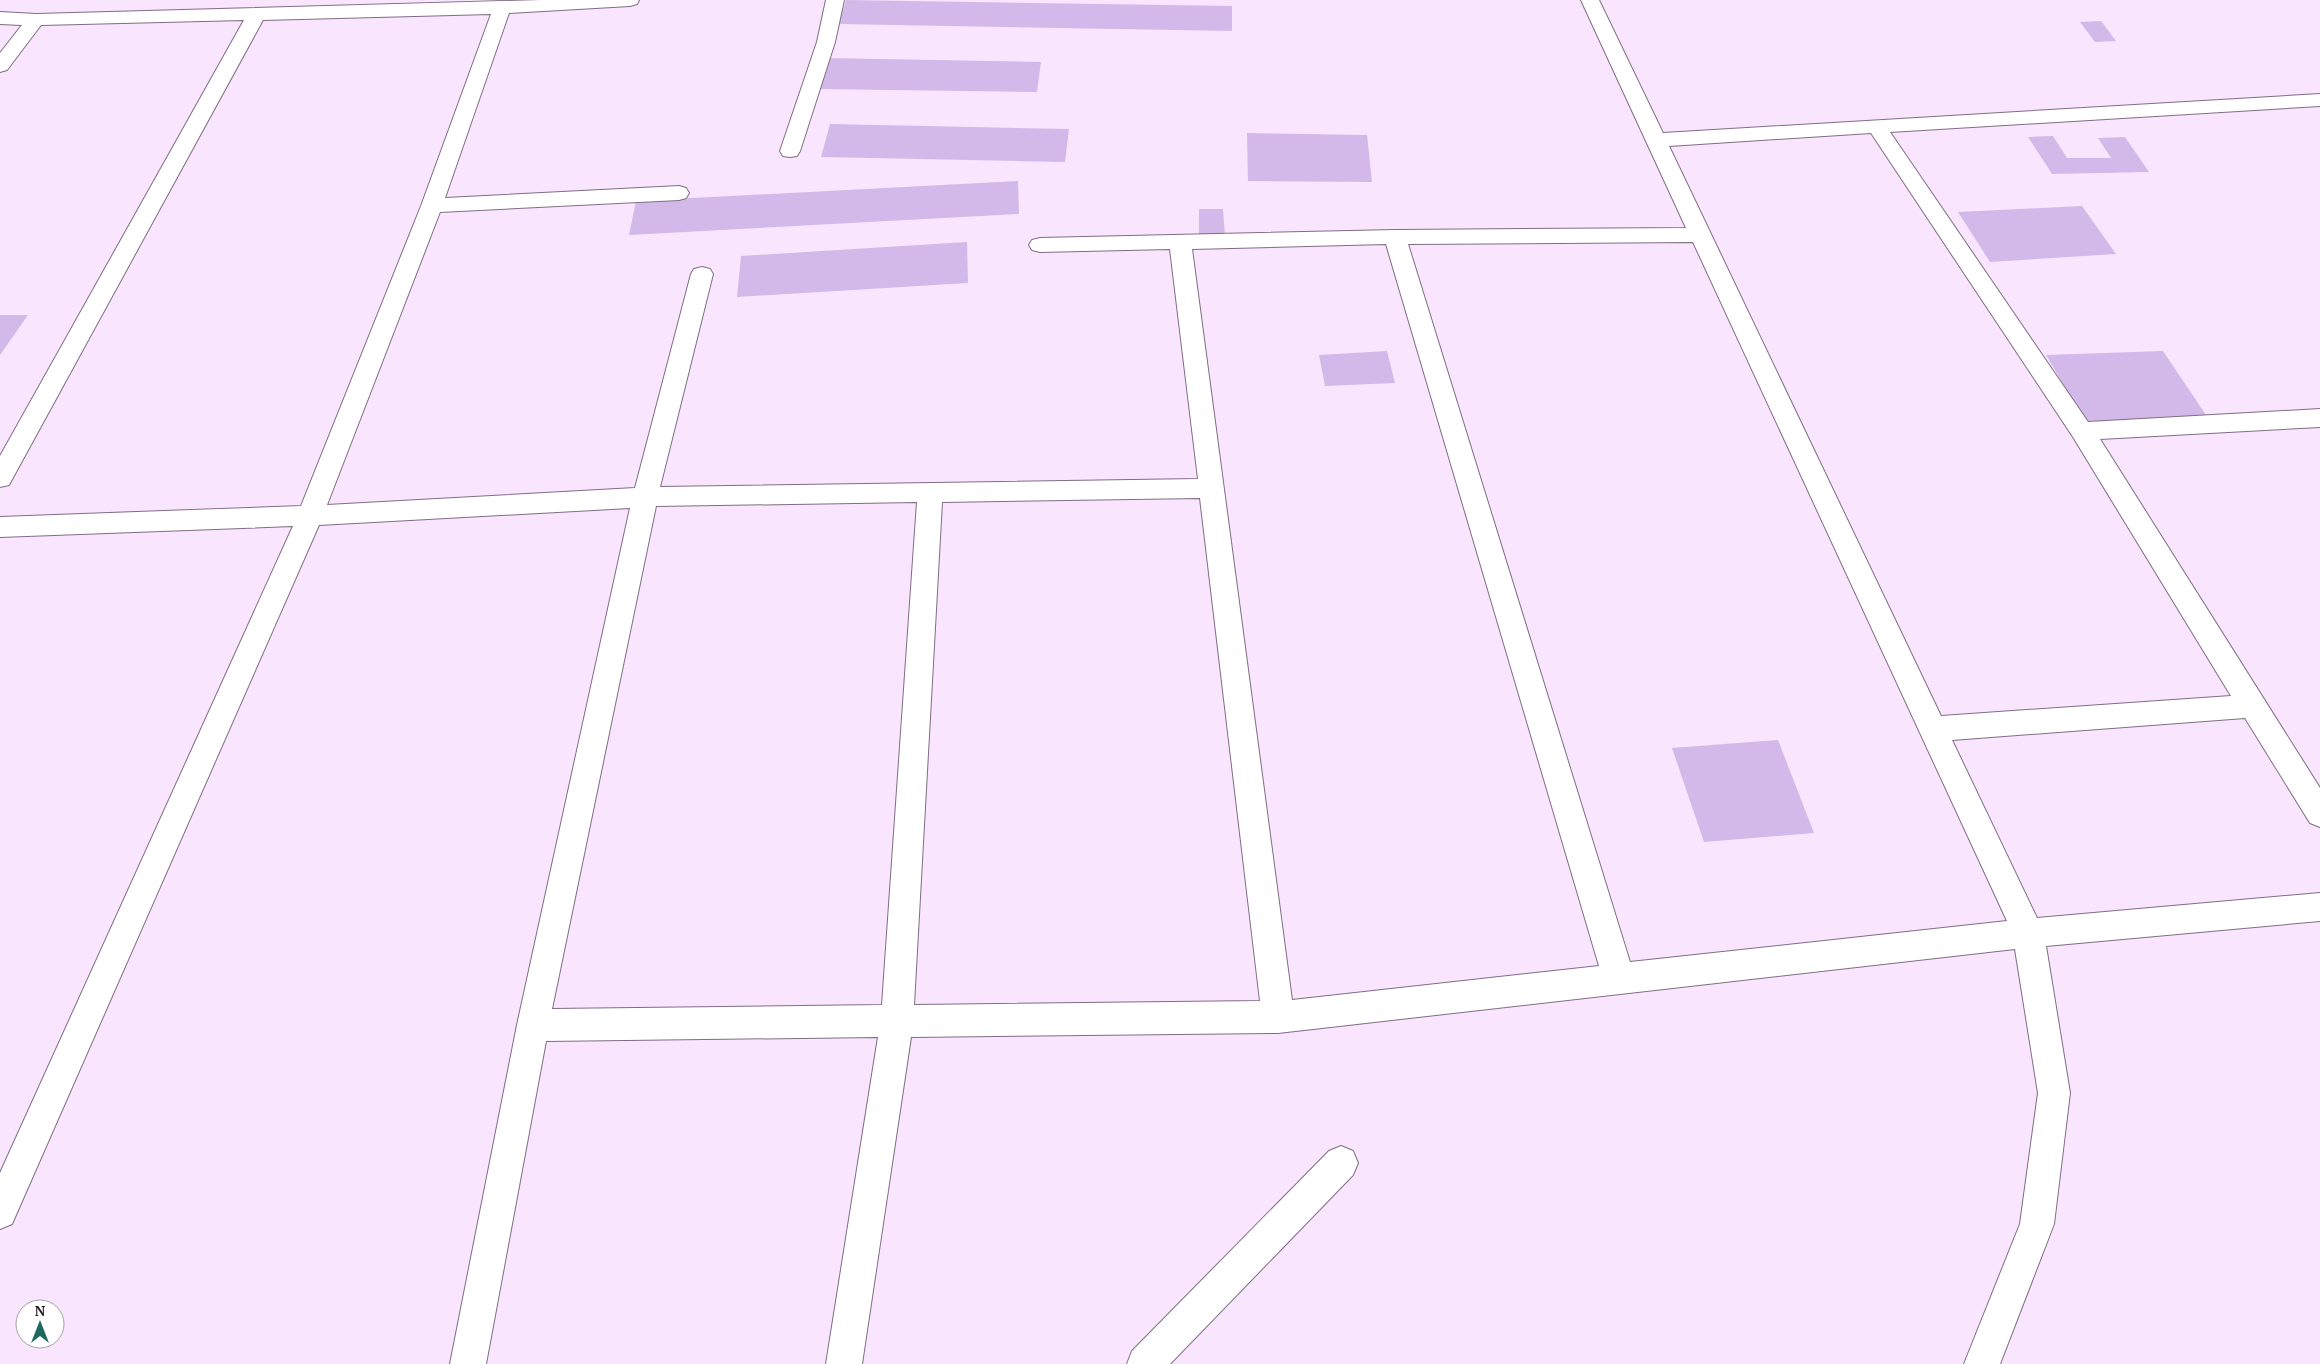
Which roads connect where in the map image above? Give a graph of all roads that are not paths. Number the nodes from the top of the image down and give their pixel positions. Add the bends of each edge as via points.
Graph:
1 (630, 0) edge
2 (836, 0) edge
3 (1590, 0) edge
4 (502, 8) junction
5 (257, 14) junction
6 (0, 18) edge
7 (36, 20) junction
8 (0, 66) edge
9 (2312, 100) edge
10 (2320, 121) edge
11 (1876, 126) junction
12 (1658, 140) junction
13 (790, 151) dead end
14 (680, 193) dead end
15 (432, 206) junction
16 (1701, 235) junction
17 (1395, 237) junction
18 (1180, 242) junction
19 (1040, 245) dead end
20 (702, 274) dead end
21 (2320, 418) edge
22 (2082, 431) junction
23 (0, 478) edge
24 (1210, 488) junction
25 (930, 492) junction
26 (645, 497) junction
27 (310, 516) junction
28 (0, 527) edge
29 (2253, 706) junction
30 (1932, 729) junction
31 (2320, 814) edge
32 (2320, 907) edge
33 (2028, 933) junction
34 (1619, 979) junction
35 (1278, 1017) junction
36 (897, 1021) junction
37 (533, 1025) junction
38 (1341, 1163) dead end
39 (0, 1212) edge
40 (468, 1364) edge
41 (844, 1364) edge
42 (1145, 1364) edge
43 (1982, 1364) edge

1 - 4 street
2 - 13 street via 826,42
3 - 12 street
4 - 5 street
4 - 15 street
5 - 7 street
5 - 23 street
6 - 7 street
7 - 8 street
9 - 10 street
9 - 11 street
11 - 12 street
11 - 22 street
12 - 16 street
14 - 15 street
15 - 27 street
16 - 17 street
16 - 30 street
17 - 18 street
17 - 34 street
18 - 19 street
18 - 24 street
20 - 26 street
21 - 22 street
22 - 29 street
24 - 25 street
24 - 35 street
25 - 26 street
25 - 36 street
26 - 27 street
26 - 37 street
27 - 28 street
27 - 39 street
29 - 30 street
29 - 31 street
30 - 33 street
32 - 33 street
33 - 34 street
33 - 43 street via 2054,1093 2037,1224
34 - 35 street
35 - 36 street
36 - 37 street
36 - 41 street
37 - 40 street
38 - 42 street

